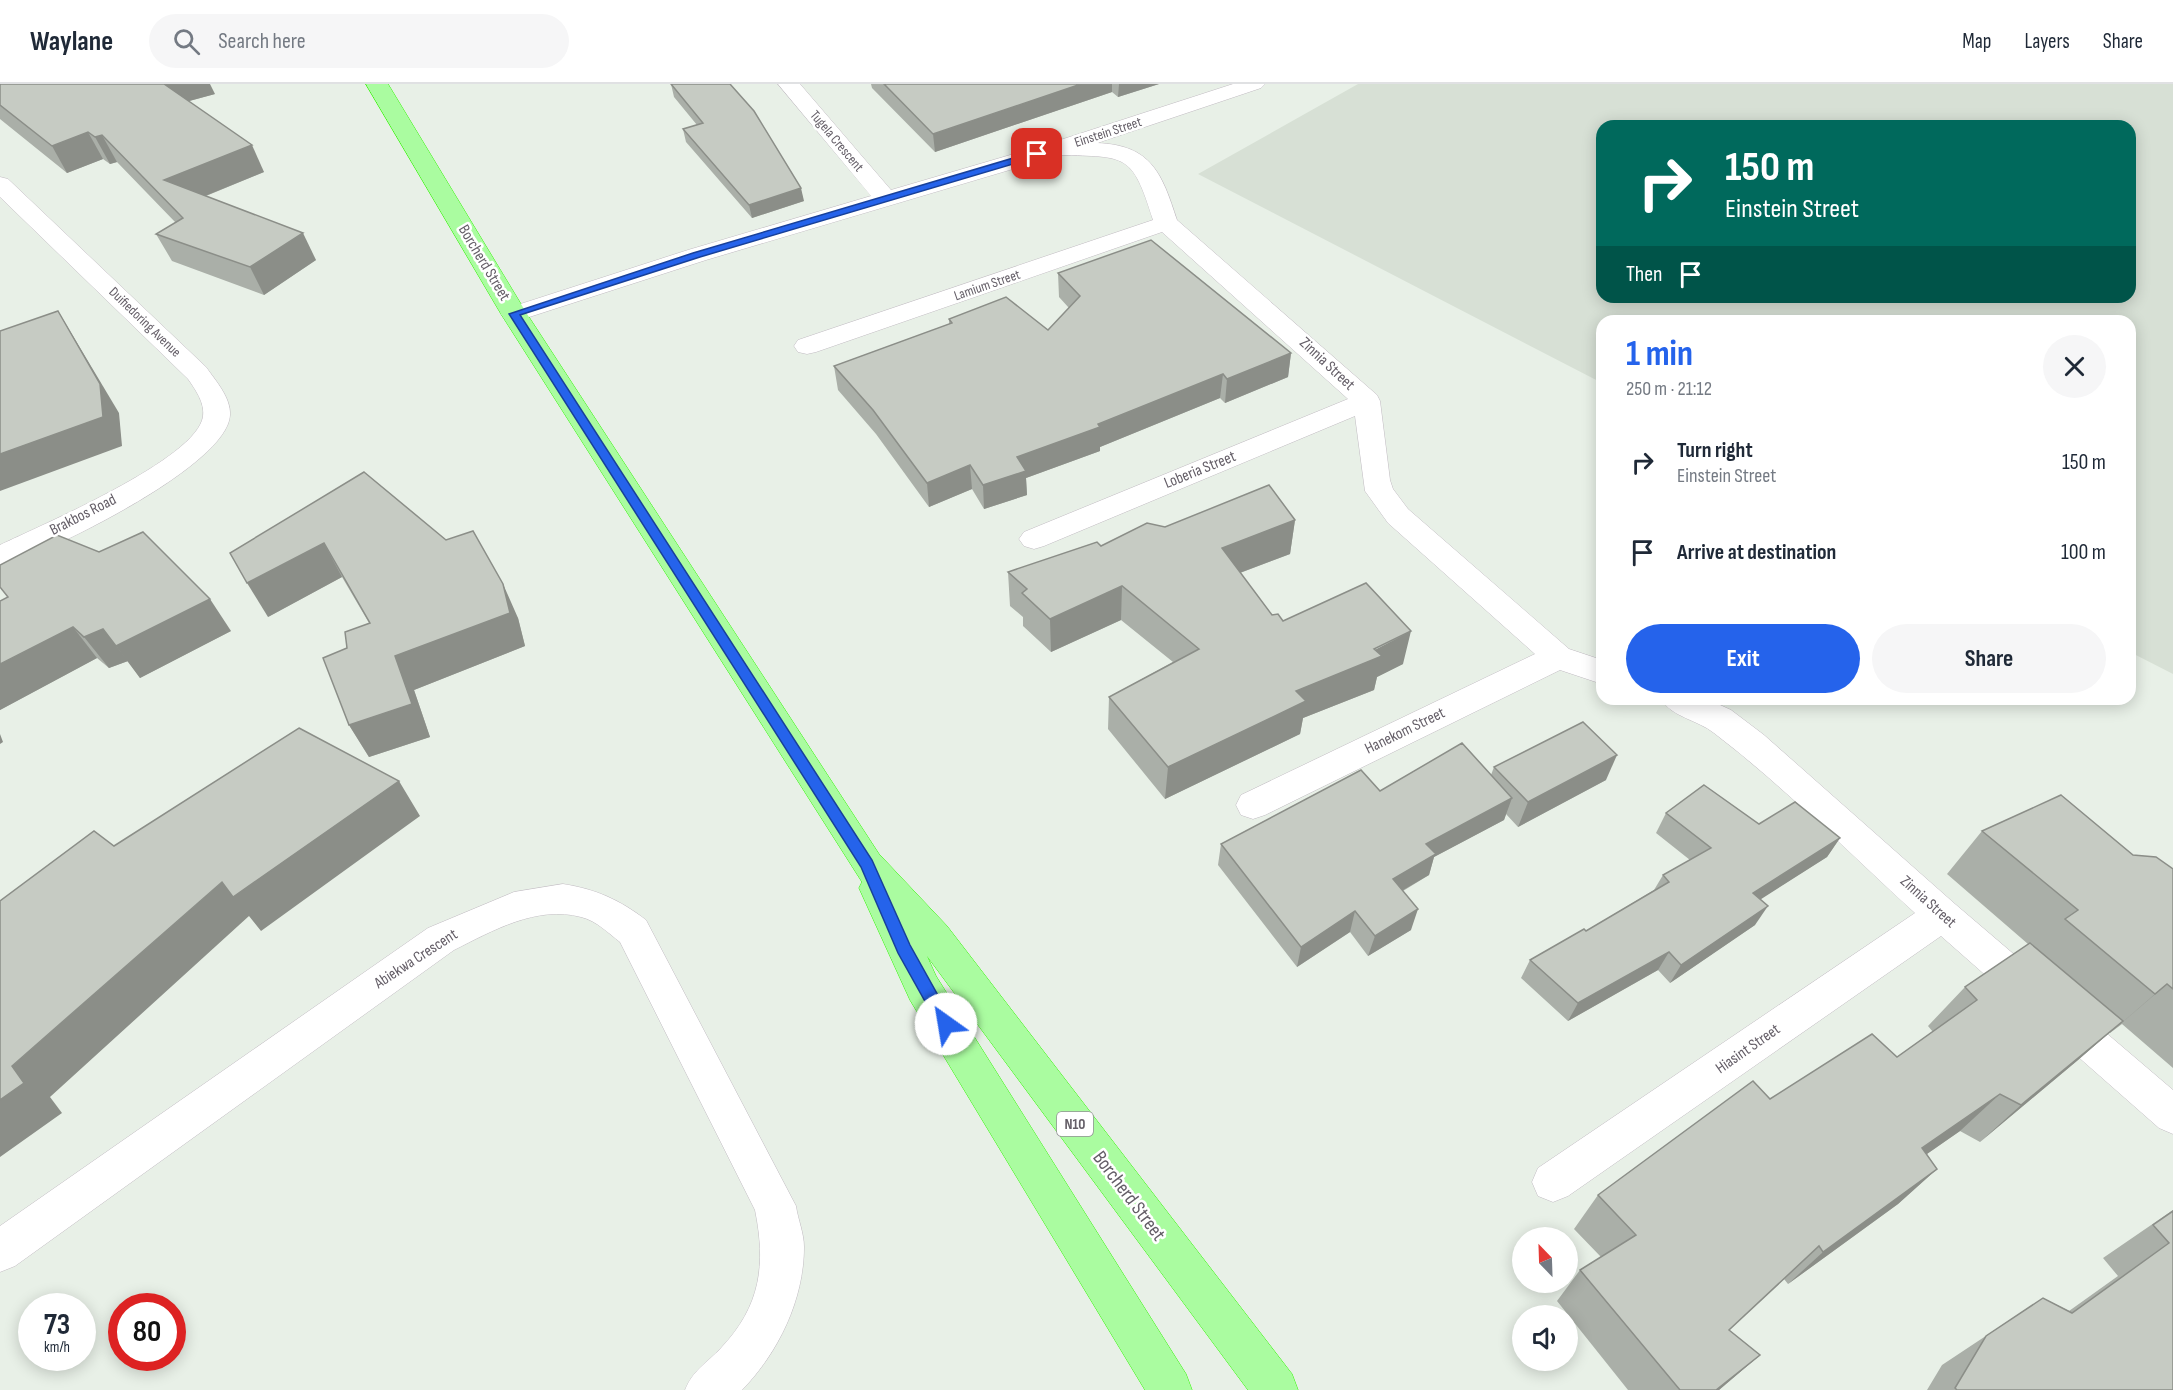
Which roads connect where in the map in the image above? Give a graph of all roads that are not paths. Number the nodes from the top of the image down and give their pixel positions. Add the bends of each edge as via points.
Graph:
1 (376, 84) edge
2 (789, 84) edge
3 (1254, 84) edge
4 (1059, 148) junction
5 (0, 184) edge
6 (885, 198) junction
7 (1166, 223) junction
8 (514, 314) junction
9 (807, 346) dead end
10 (1367, 401) junction
11 (166, 473) joint
12 (1034, 539) dead end
13 (0, 557) edge
14 (1558, 657) junction
15 (1596, 670) edge
16 (1690, 705) edge
17 (1253, 805) dead end
18 (867, 864) junction
19 (1942, 915) junction
20 (2173, 1115) edge
21 (1553, 1182) dead end
22 (0, 1251) edge
23 (707, 1390) edge
24 (1170, 1390) edge
25 (1276, 1390) edge

1 - 8 highway, Borcherd Street / N10
2 - 6 street, Tugela Crescent
3 - 4 street, Einstein Street
4 - 6 street, Einstein Street
4 - 7 street via 1111,150 1134,158 1152,179
5 - 11 street, Duifiedoring Avenue via 197,373 215,399 217,418 212,434
6 - 8 street, Einstein Street
7 - 9 street, Lamium Street
7 - 10 street, Zinnia Street
8 - 18 highway, Borcherd Street / N10
10 - 12 street, Loberia Street
10 - 14 street, Zinnia Street via 1376,480 1388,504
11 - 13 street, Brakbos Road
14 - 15 street, Zinnia Street
14 - 17 street, Hanekom Street
16 - 19 street, Zinnia Street via 1719,719 1752,744
18 - 24 highway, Borcherd Street / N10 via 923,988
18 - 25 highway, Borcherd Street / N10 via 934,937
19 - 20 street, Zinnia Street
19 - 21 street, Hiasint Street
22 - 23 street, Abiekwa Crescent via 441,939 527,903 566,898 615,913 633,931 775,1206 783,1246 778,1287 769,1313 747,1350

